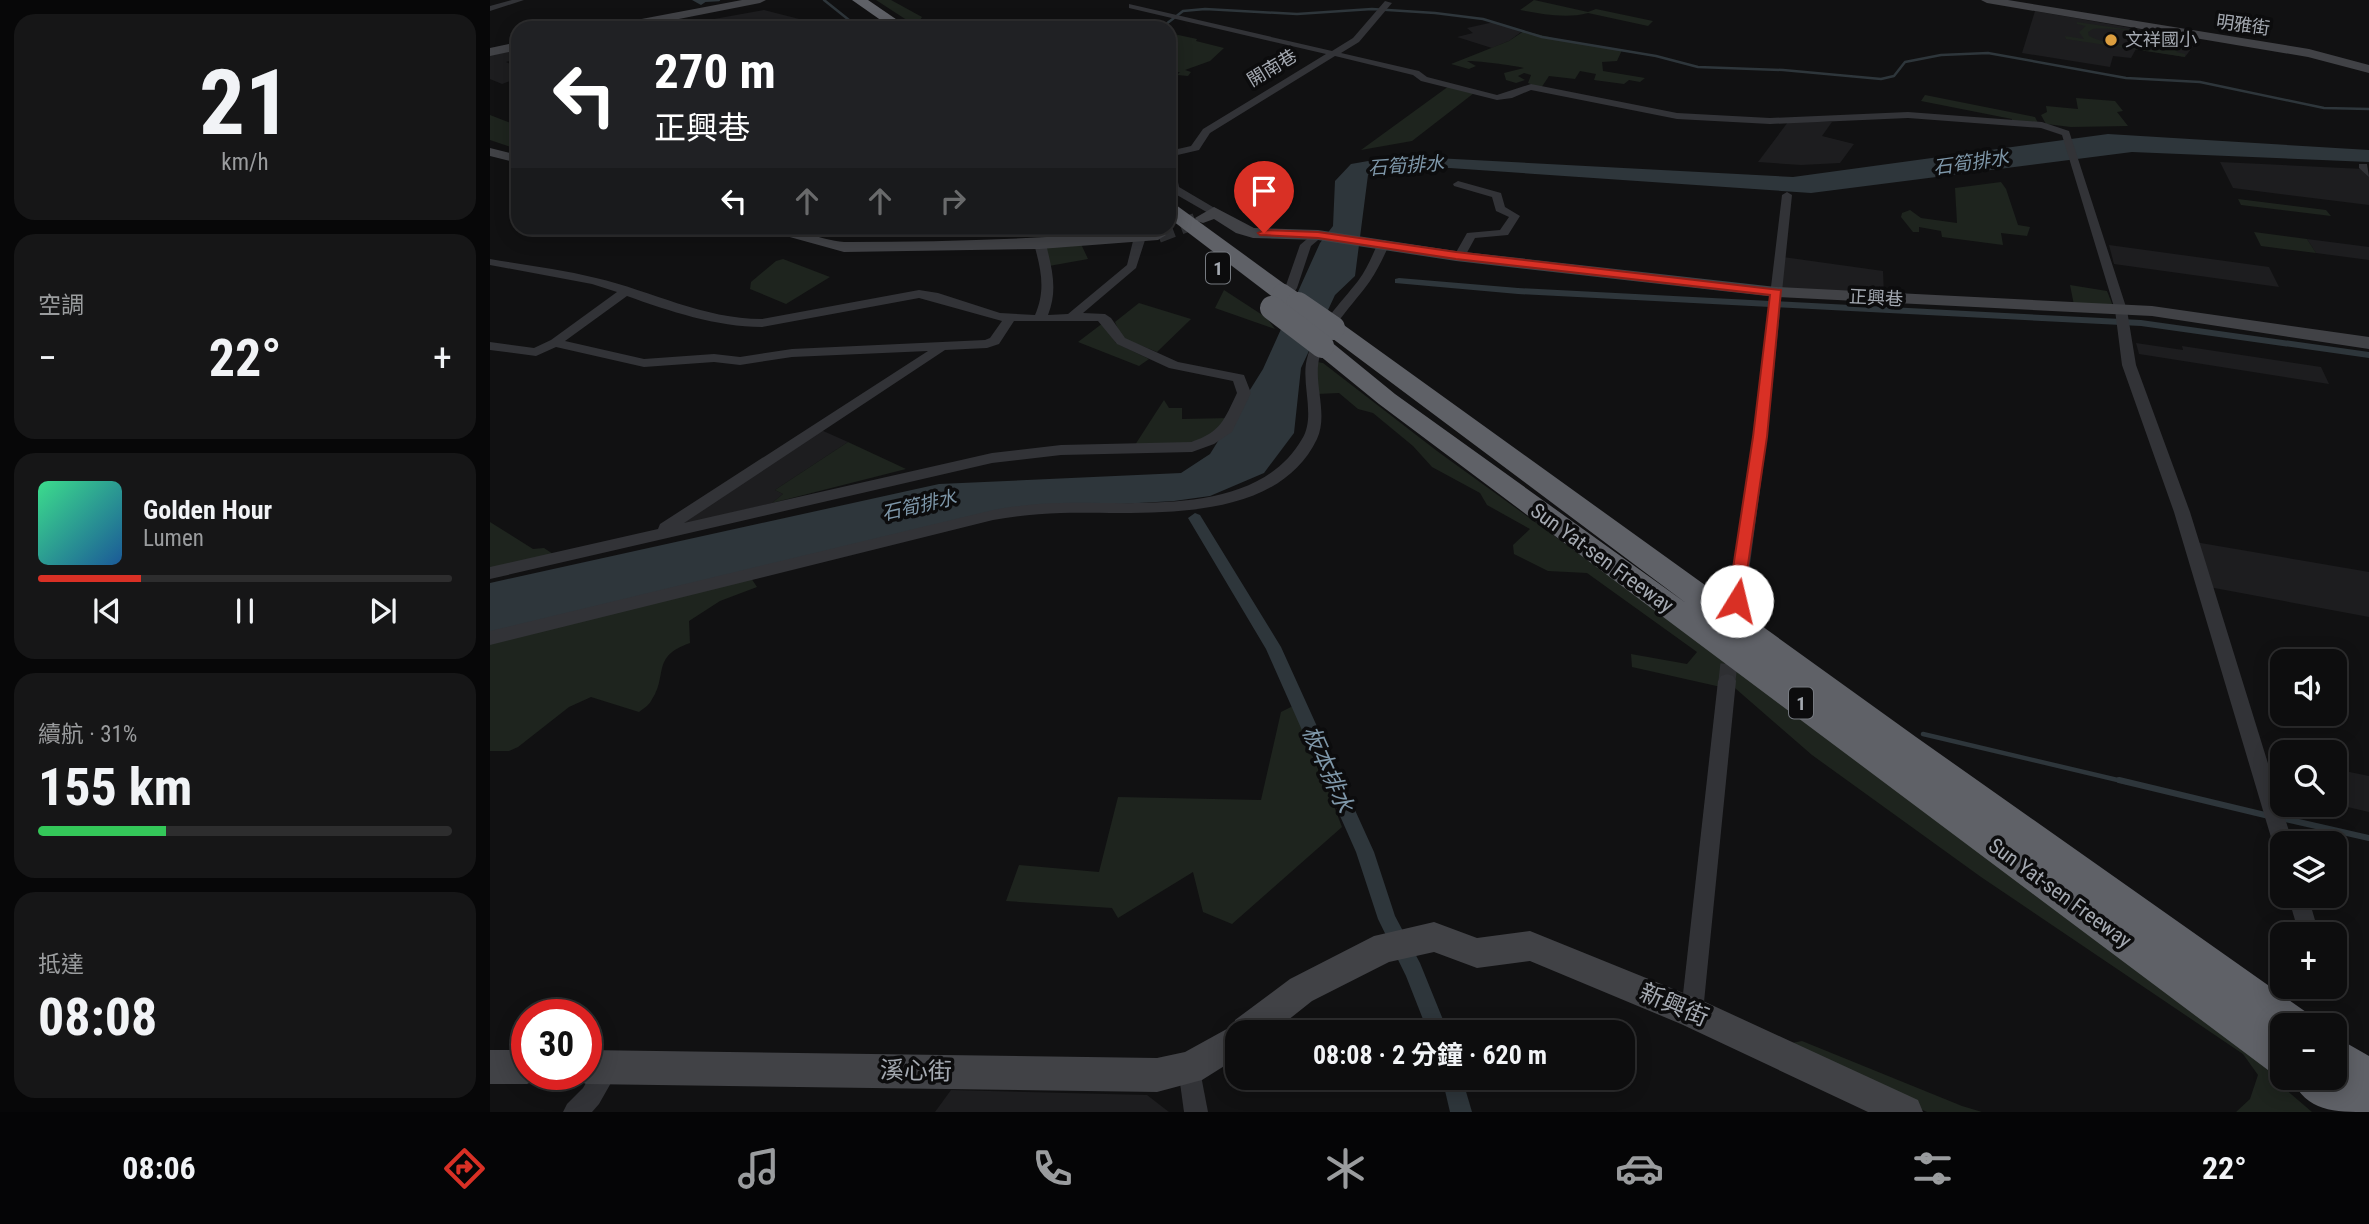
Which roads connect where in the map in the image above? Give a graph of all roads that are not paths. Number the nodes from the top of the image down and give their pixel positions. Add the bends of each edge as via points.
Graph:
1 (520, 0) edge
2 (760, 0) edge
3 (1987, 0) edge
4 (853, 3) edge
5 (1132, 6) dead end
6 (1383, 8) dead end
7 (490, 9) edge
8 (651, 21) edge
9 (874, 21) edge
10 (888, 21) edge
11 (511, 48) edge
12 (490, 52) edge
13 (1334, 53) junction
14 (2369, 69) edge
15 (490, 152) edge
16 (1176, 152) edge
17 (511, 157) edge
18 (1458, 184) dead end
19 (1176, 191) edge
20 (1787, 195) dead end
21 (1176, 214) edge
22 (1208, 215) joint
23 (800, 235) edge
24 (1147, 235) tunnel mouth
25 (1168, 235) edge
26 (1318, 235) junction
27 (1140, 237) junction
28 (1384, 243) junction
29 (1040, 244) junction
30 (1460, 256) junction
31 (490, 262) edge
32 (625, 292) junction
33 (1776, 292) junction
34 (1282, 296) junction
35 (2121, 310) junction
36 (1070, 317) junction
37 (1010, 318) junction
38 (1040, 319) junction
39 (1328, 337) junction
40 (2369, 342) edge
41 (555, 343) junction
42 (490, 346) edge
43 (942, 347) junction
44 (654, 535) junction
45 (490, 573) edge
46 (1737, 601) dead end
47 (490, 638) edge
48 (1727, 681) tunnel mouth
49 (2279, 831) edge
50 (1433, 938) joint
51 (1692, 1012) junction
52 (2274, 1013) edge
53 (1262, 1020) edge
54 (2270, 1047) edge
55 (1225, 1050) edge
56 (2347, 1065) edge
57 (490, 1067) edge
58 (511, 1067) edge
59 (602, 1067) edge
60 (1190, 1069) junction
61 (2369, 1080) edge
62 (592, 1090) edge
63 (2329, 1090) edge
64 (575, 1112) edge
65 (1196, 1112) edge
66 (1906, 1112) edge
67 (2359, 1112) edge

1 - 7 street
2 - 8 street
3 - 14 street, 明雅街 via 2309,53
4 - 9 highway
4 - 10 highway
5 - 13 street
6 - 13 street, 開南巷 via 1356,40
11 - 12 street
13 - 16 street, 開南巷 via 1206,131 1195,148
13 - 35 street via 1491,95 1505,97 1531,87 1677,116 1781,121 1908,115 2042,125 2066,133
15 - 17 street
18 - 30 street via 1497,195 1500,209 1515,216 1504,233 1471,235
19 - 22 street
20 - 33 street
21 - 34 highway, Sun Yat-sen Freeway / 1
22 - 26 street via 1249,232
23 - 29 street via 844,247
24 - 27 street
25 - 34 highway, Sun Yat-sen Freeway / 1
26 - 28 street, 正興巷
26 - 34 street via 1306,245
27 - 29 street
27 - 36 street via 1132,266
28 - 30 street, 正興巷
28 - 47 street via 1313,358 1310,439 1287,470 1262,486 1183,506 1029,509 993,515
29 - 38 street via 1050,287
30 - 33 street, 正興巷
31 - 32 street via 595,281
32 - 37 street via 749,324 919,294
32 - 41 street
33 - 35 street, 正興巷
33 - 46 street
34 - 39 highway, Sun Yat-sen Freeway / 1, bridge
35 - 40 street, 正興巷
35 - 49 street via 2129,365 2182,512
36 - 38 street
36 - 44 street via 1101,317 1121,341 1174,365 1239,378 1244,393 1231,424 1216,437 1192,447 1061,450 992,458
37 - 38 street
37 - 43 street via 990,343
39 - 52 highway, Sun Yat-sen Freeway / 1
39 - 54 highway, Sun Yat-sen Freeway / 1 via 1387,399
41 - 42 street via 536,352
41 - 43 street via 644,363
43 - 44 street
44 - 45 street
48 - 51 street
50 - 51 street, 新興街 via 1477,953 1530,946
50 - 53 street via 1386,947 1301,990
51 - 66 street, 新興街
55 - 60 street, 溪心街
56 - 61 highway
57 - 58 street
59 - 60 street, 溪心街 via 1157,1075
60 - 65 street
62 - 64 street
63 - 67 highway

